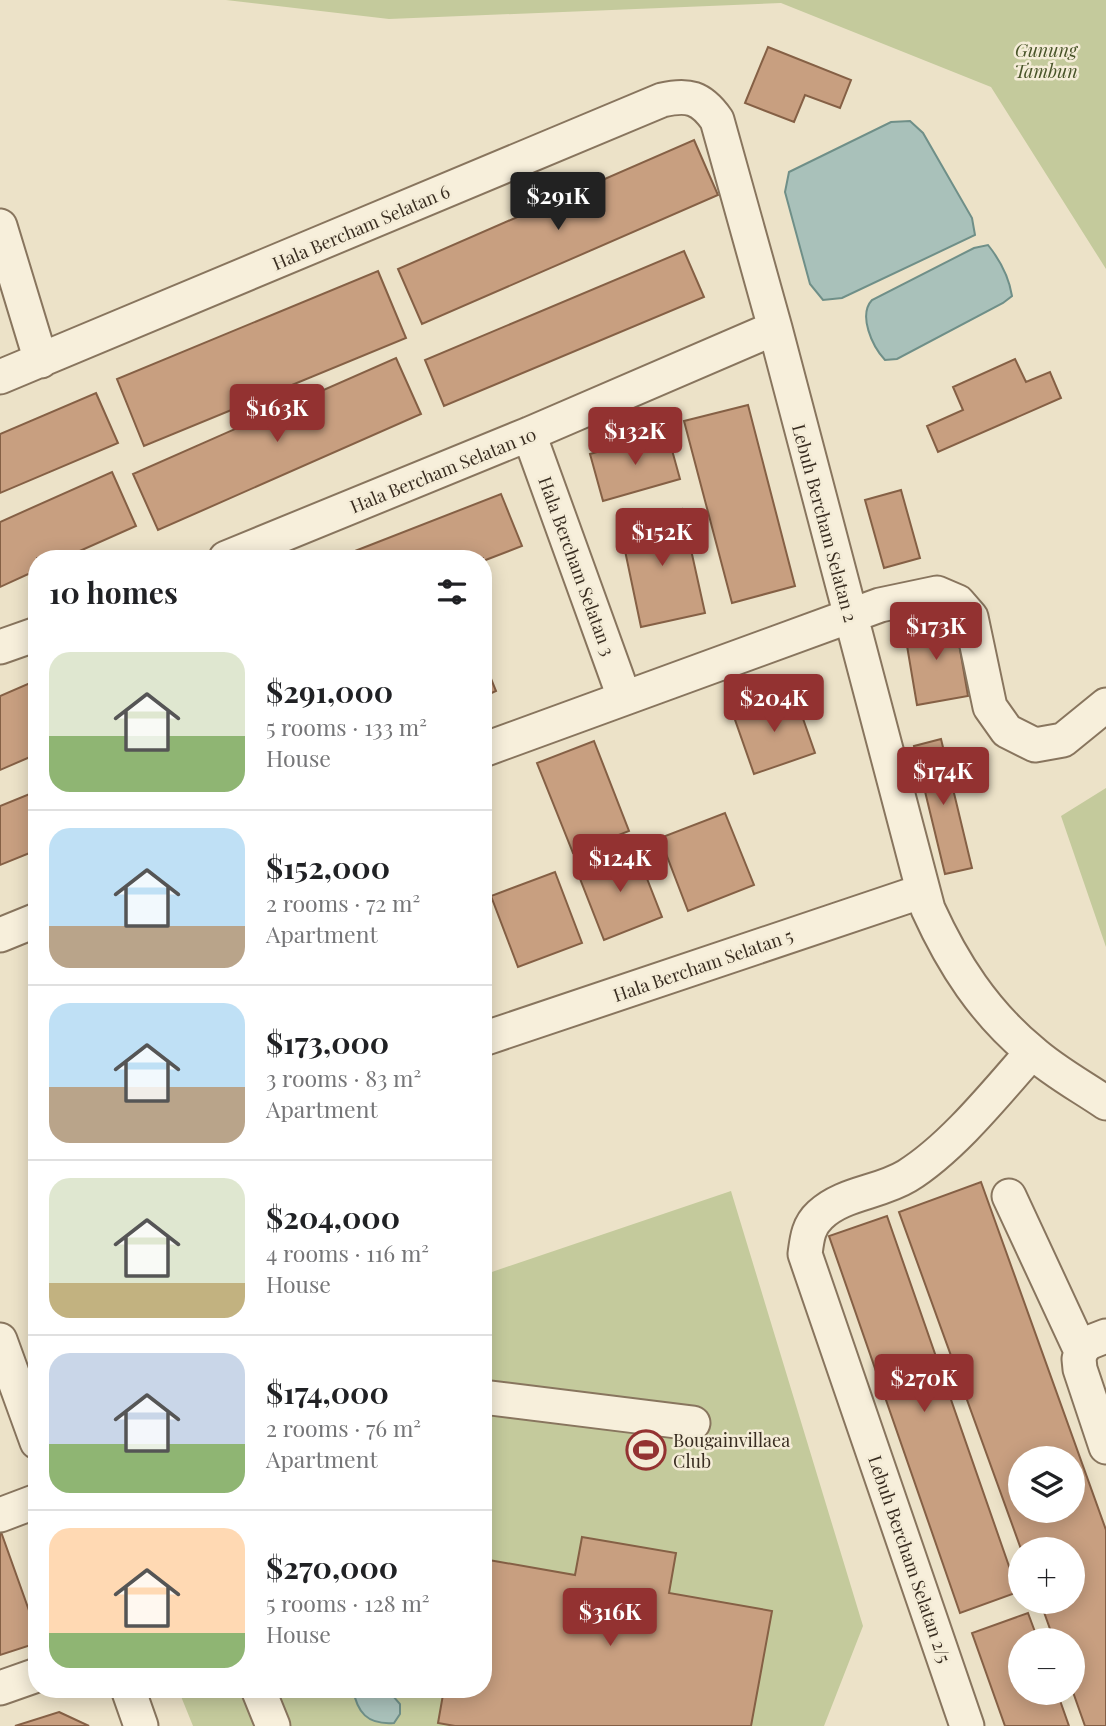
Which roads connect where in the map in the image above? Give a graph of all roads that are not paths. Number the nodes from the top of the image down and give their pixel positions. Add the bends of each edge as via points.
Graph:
1 (717, 120) joint
2 (0, 226) edge
3 (775, 328) junction
4 (41, 361) junction
5 (0, 377) edge
6 (529, 435) junction
7 (246, 550) edge
8 (849, 617) junction
9 (28, 637) edge
10 (0, 647) edge
11 (624, 697) junction
12 (1106, 705) edge
13 (492, 747) edge
14 (923, 891) junction
15 (28, 924) edge
16 (0, 935) edge
17 (492, 1036) edge
18 (1032, 1052) junction
19 (1106, 1103) edge
20 (1009, 1196) dead end
21 (0, 1343) edge
22 (1094, 1344) edge
23 (492, 1397) edge
24 (28, 1418) edge
25 (693, 1423) dead end
26 (1106, 1447) edge
27 (28, 1505) edge
28 (0, 1515) edge
29 (28, 1678) edge
30 (0, 1688) edge
31 (131, 1698) edge
32 (262, 1698) edge
33 (141, 1726) edge
34 (273, 1726) edge
35 (967, 1726) edge

1 - 3 street, Lebuh Bercham Selatan 2
1 - 4 street, Hala Bercham Selatan 6 via 695,99 662,100
2 - 4 street
3 - 6 street, Hala Bercham Selatan 10
3 - 8 street, Lebuh Bercham Selatan 2
4 - 5 street, Hala Bercham Selatan 6
6 - 7 street, Hala Bercham Selatan 10
6 - 11 street, Hala Bercham Selatan 3
8 - 11 street
8 - 12 street via 937,593 958,603 971,617 990,706 1007,732 1035,745 1063,740
8 - 14 street, Lebuh Bercham Selatan 2
9 - 10 street
11 - 13 street
14 - 17 street, Hala Bercham Selatan 5
14 - 18 street, Lebuh Bercham Selatan 2 via 945,947 972,990
15 - 16 street
18 - 19 street, Lebuh Bercham Selatan 2
18 - 35 street, Lebuh Bercham Selatan 2/5 via 934,1157 905,1177 841,1200 820,1214 811,1224 805,1254
20 - 22 street
21 - 24 street
22 - 26 street via 1079,1359 1080,1369
23 - 25 street
27 - 28 street
29 - 30 street
31 - 33 street
32 - 34 street

